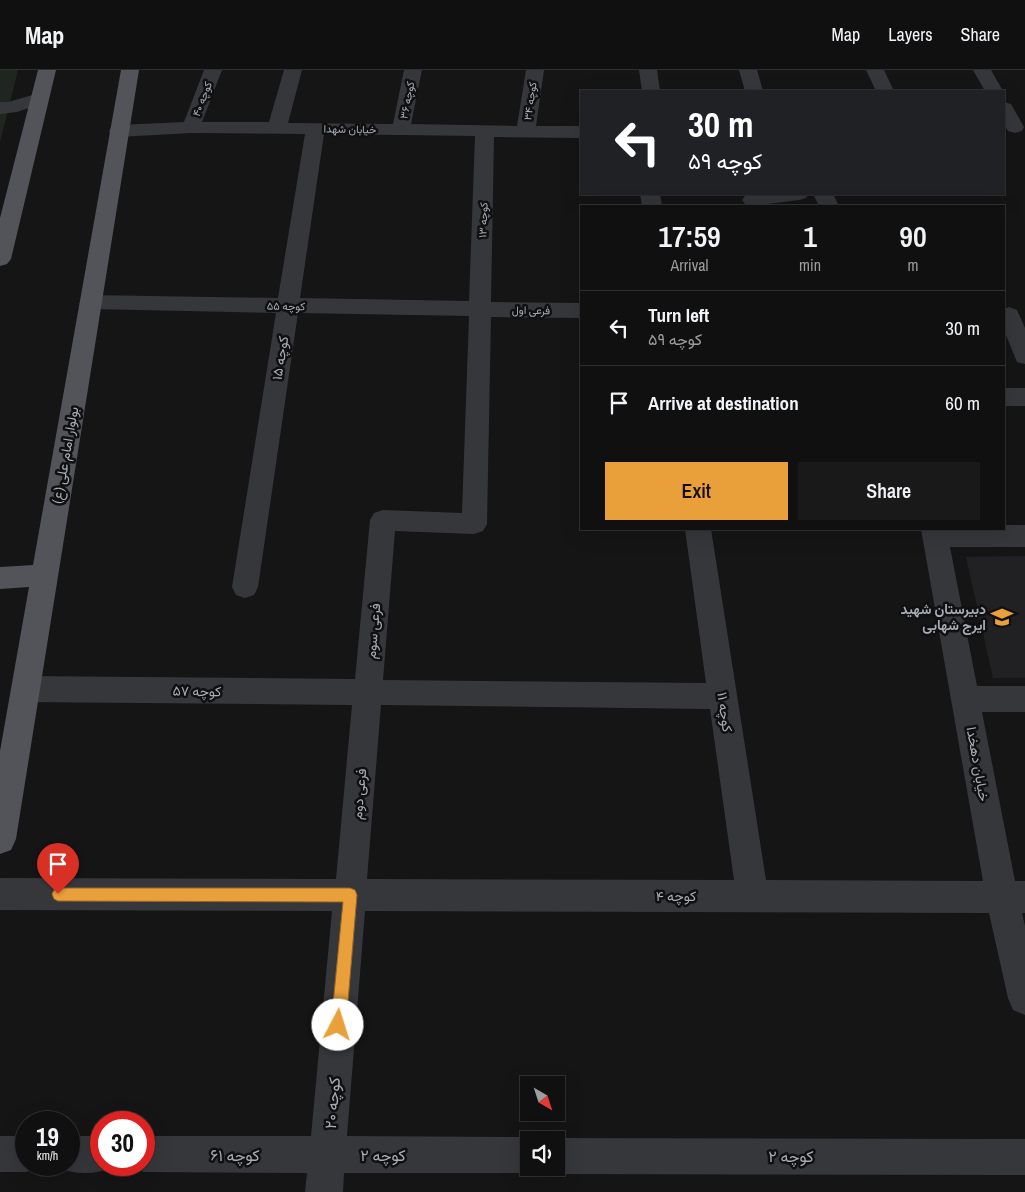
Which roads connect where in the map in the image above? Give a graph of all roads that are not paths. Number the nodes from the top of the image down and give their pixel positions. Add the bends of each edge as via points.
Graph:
1 (47, 70) edge
2 (130, 70) edge
3 (213, 70) edge
4 (293, 70) edge
5 (413, 70) edge
6 (535, 70) edge
7 (648, 70) edge
8 (748, 70) edge
9 (875, 70) edge
10 (982, 70) edge
11 (650, 90) edge
12 (754, 90) edge
13 (885, 90) edge
14 (993, 90) edge
15 (40, 98) junction
16 (0, 108) edge
17 (1005, 110) edge
18 (191, 127) junction
19 (277, 128) junction
20 (314, 128) junction
21 (1015, 128) edge
22 (401, 130) junction
23 (118, 131) junction
24 (485, 131) junction
25 (526, 132) junction
26 (580, 132) edge
27 (791, 195) edge
28 (752, 200) dead end
29 (0, 259) edge
30 (91, 302) junction
31 (288, 306) junction
32 (480, 309) junction
33 (580, 311) edge
34 (1009, 315) dead end
35 (1025, 356) edge
36 (1005, 397) edge
37 (1025, 397) edge
38 (698, 530) edge
39 (935, 532) edge
40 (1025, 536) edge
41 (45, 575) junction
42 (0, 578) edge
43 (245, 587) dead end
44 (26, 689) junction
45 (368, 693) junction
46 (723, 696) junction
47 (966, 699) junction
48 (1025, 699) edge
49 (0, 839) edge
50 (0, 894) edge
51 (350, 895) junction
52 (752, 896) junction
53 (1013, 897) edge
54 (1025, 998) edge
55 (0, 1154) edge
56 (15, 1154) edge
57 (155, 1154) edge
58 (327, 1155) junction
59 (520, 1156) edge
60 (565, 1156) edge
61 (1025, 1157) edge
62 (324, 1192) edge

1 - 15 main road
2 - 23 main road, بولوار امام علی (ع)
3 - 18 street, کوچه ۴۰
4 - 19 street
5 - 22 street, کوچه ۳۶
6 - 25 street, کوچه ۳۴
7 - 11 street
8 - 12 street
9 - 13 street
10 - 14 street
15 - 16 street
15 - 29 main road
17 - 21 street
18 - 19 street, خیابان شهدا
18 - 23 street, خیابان شهدا
19 - 20 street, خیابان شهدا
20 - 22 street, خیابان شهدا
20 - 31 street, کوچه ۱۵
22 - 24 street, خیابان شهدا
23 - 30 main road, بولوار امام علی (ع)
24 - 25 street, خیابان شهدا
24 - 32 street, کوچه ۱۳
25 - 26 street, خیابان شهدا
27 - 28 street
30 - 31 street, کوچه ۵۵
30 - 41 main road, بولوار امام علی (ع)
31 - 32 street, کوچه ۵۵
31 - 43 street, کوچه ۱۵
32 - 33 street, فرعی اول
32 - 45 street, فرعی سوم via 474,524 383,520
34 - 35 street
36 - 37 street
38 - 46 street, کوچه ۱۱
39 - 40 street
39 - 47 street, خیابان دهخدا
41 - 42 main road
41 - 44 main road, بولوار امام علی (ع)
44 - 45 street, کوچه ۵۷
44 - 49 main road, بولوار امام علی (ع)
45 - 46 street
45 - 51 street, فرعی دوم
46 - 52 street, کوچه ۱۱
47 - 48 street
47 - 53 street, خیابان دهخدا
50 - 51 street, کوچه ۴
51 - 52 street, کوچه ۴
51 - 58 street, کوچه ۲۰
52 - 53 street, کوچه ۴
53 - 54 street, خیابان دهخدا
55 - 56 street
57 - 58 street, کوچه ۶۱
58 - 59 street, کوچه ۲
58 - 62 street, کوچه ۲۰
60 - 61 street, کوچه ۲

